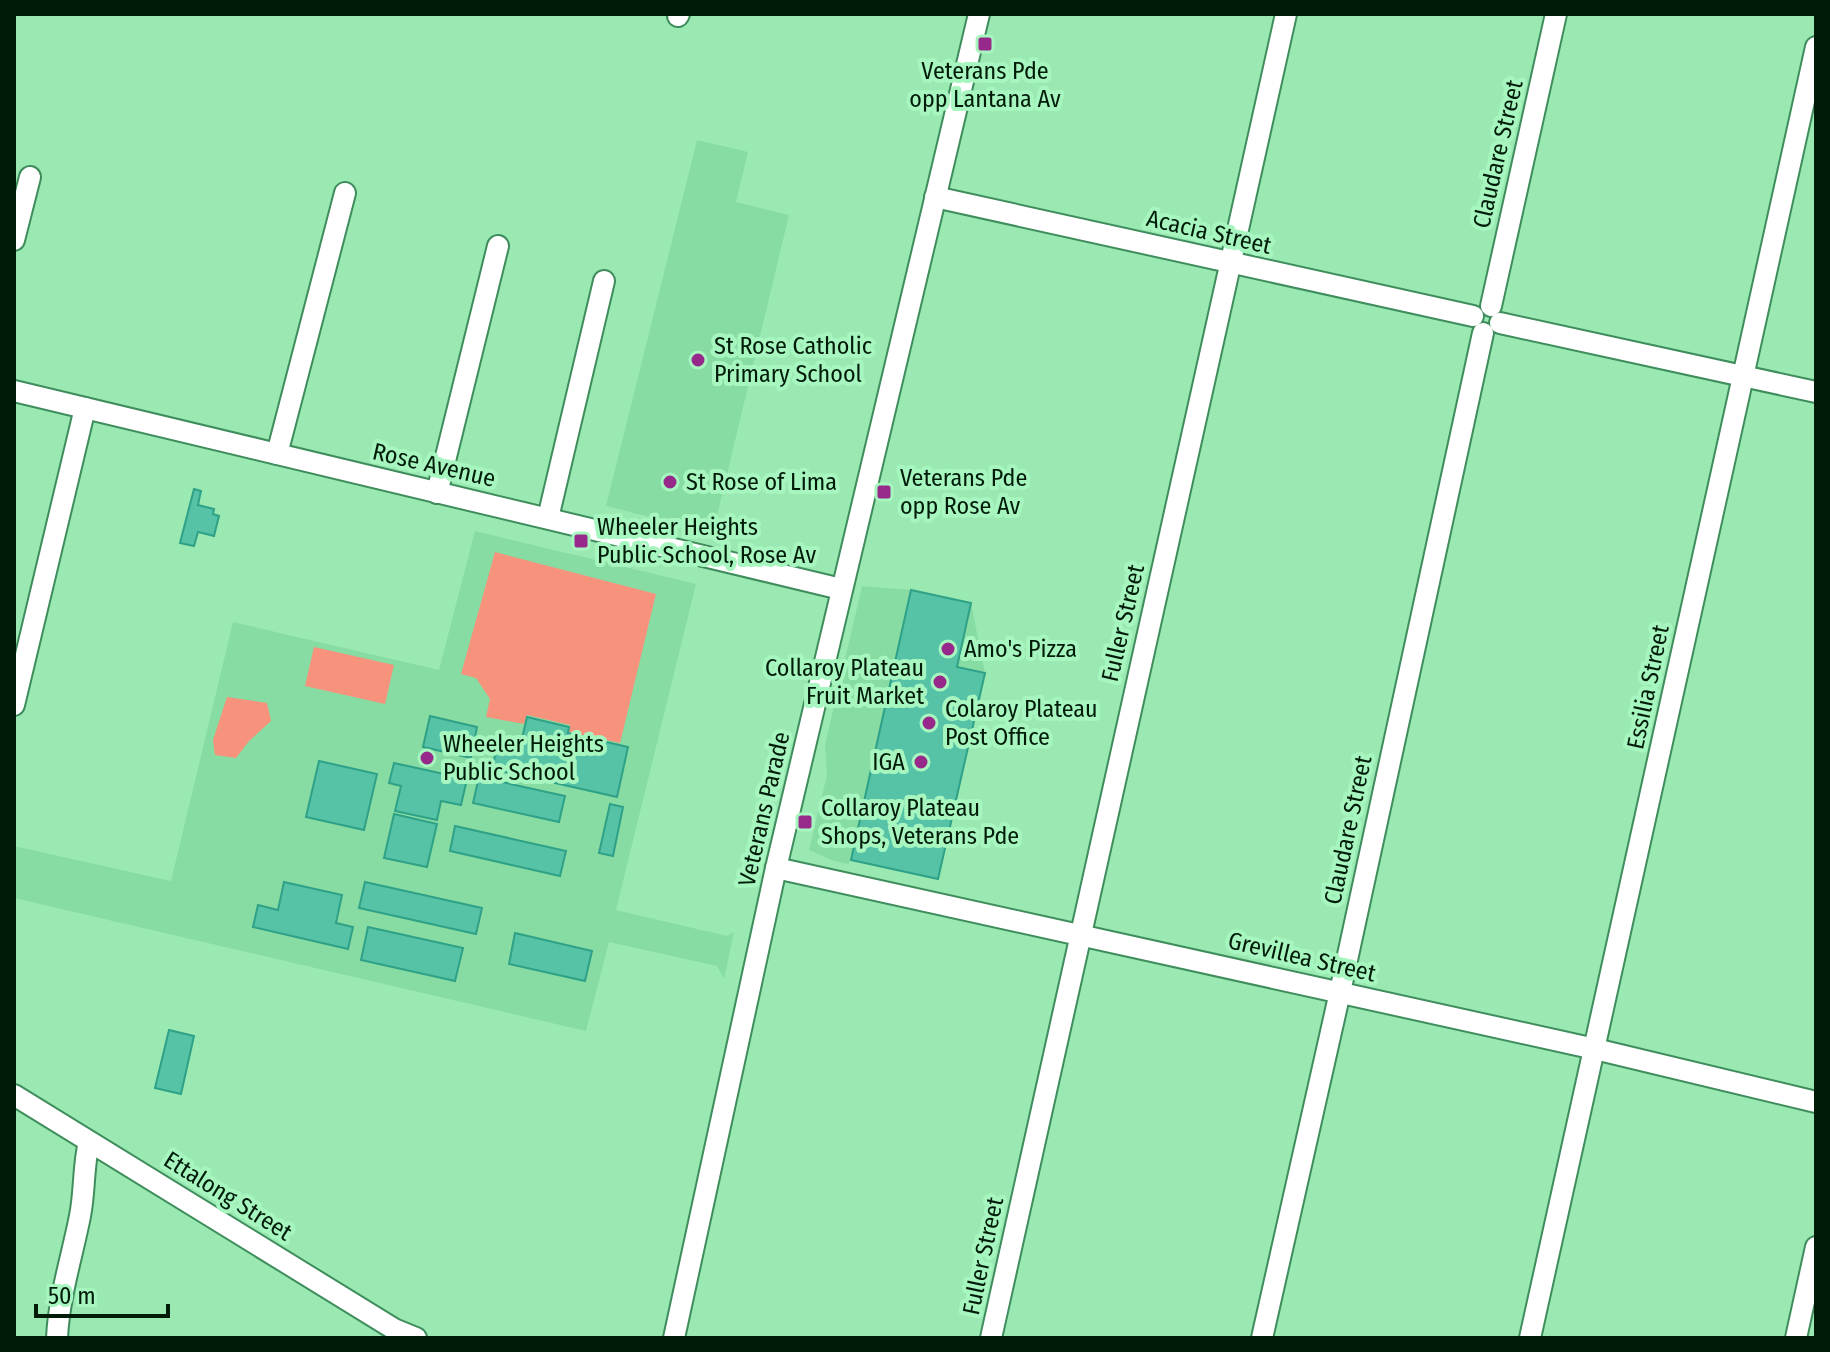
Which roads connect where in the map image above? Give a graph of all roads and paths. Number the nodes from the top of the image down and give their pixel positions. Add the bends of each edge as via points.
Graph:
1 (979, 14) edge
2 (1286, 14) edge
3 (1556, 14) edge
4 (1816, 47) edge
5 (30, 177) dead end
6 (345, 193) dead end
7 (935, 197) junction
8 (14, 240) edge
9 (498, 246) dead end
10 (1230, 264) junction
11 (604, 281) dead end
12 (1487, 320) junction
13 (1743, 375) junction
14 (14, 391) edge
15 (1816, 392) edge
16 (85, 408) junction
17 (277, 454) junction
18 (437, 493) junction
19 (548, 518) junction
20 (841, 589) junction
21 (14, 705) edge
22 (776, 868) junction
23 (1080, 934) junction
24 (1340, 992) junction
25 (1595, 1049) junction
26 (14, 1095) edge
27 (1816, 1102) edge
28 (89, 1142) junction
29 (1816, 1247) edge
30 (57, 1338) edge
31 (416, 1338) edge
32 (674, 1338) edge
33 (991, 1338) edge
34 (1262, 1338) edge
35 (1530, 1338) edge
36 (1796, 1338) edge

1 - 7 street, Veterans Parade
2 - 10 street, Fuller Street
3 - 12 street, Claudare Street
4 - 13 street, Essilia Street
5 - 8 street
6 - 17 street
7 - 10 street, Acacia Street
7 - 20 street, Veterans Parade
9 - 18 street
10 - 12 street, Acacia Street
10 - 23 street, Fuller Street
11 - 19 street
12 - 13 street, Acacia Street
12 - 24 street, Claudare Street
13 - 15 street, Acacia Street
13 - 25 street, Essilia Street
14 - 16 street, Rose Avenue
16 - 17 street, Rose Avenue
16 - 21 street
17 - 18 street, Rose Avenue
18 - 19 street, Rose Avenue
19 - 20 street, Rose Avenue
20 - 22 street, Veterans Parade
22 - 23 street, Grevillea Street
22 - 32 street, Veterans Parade
23 - 24 street, Grevillea Street
23 - 33 street, Fuller Street
24 - 25 street, Grevillea Street
24 - 34 street, Claudare Street
25 - 27 street, Grevillea Street
25 - 35 street, Essilia Street
26 - 28 street, Ettalong Street
28 - 30 street
28 - 31 street, Ettalong Street
29 - 36 street

